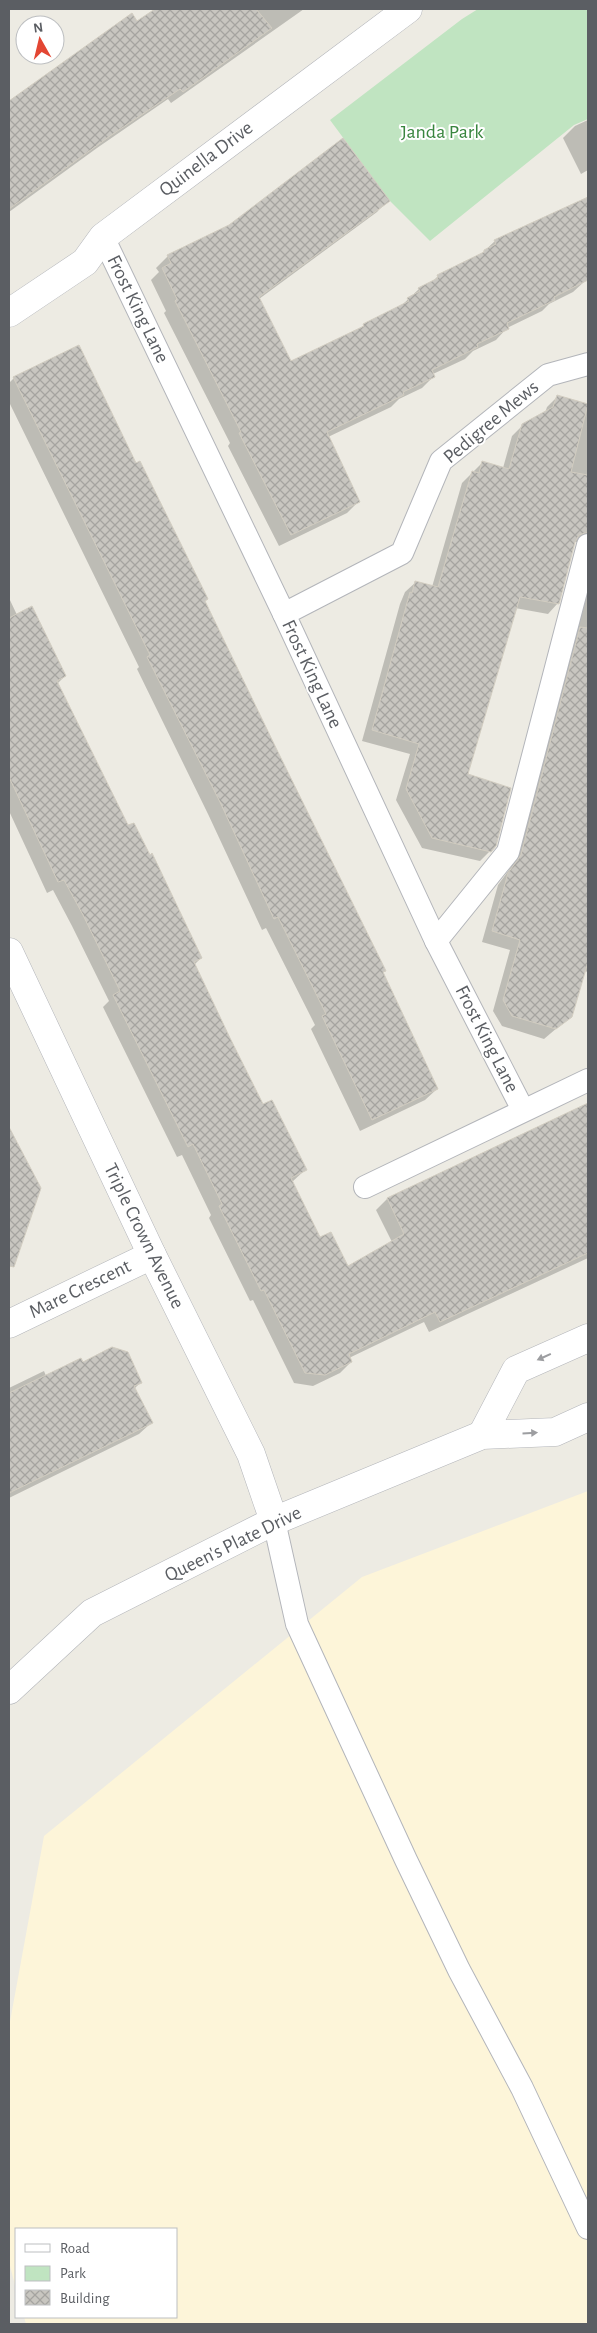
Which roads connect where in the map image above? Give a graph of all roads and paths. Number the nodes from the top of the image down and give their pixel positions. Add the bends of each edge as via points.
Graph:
1 (408, 9) edge
2 (103, 237) junction
3 (9, 313) edge
4 (588, 364) edge
5 (588, 545) edge
6 (284, 614) junction
7 (436, 941) junction
8 (9, 952) edge
9 (588, 1080) edge
10 (523, 1110) junction
11 (365, 1187) dead end
12 (152, 1255) junction
13 (9, 1324) edge
14 (588, 1338) edge
15 (588, 1417) edge
16 (482, 1436) junction
17 (274, 1521) junction
18 (9, 1690) edge
19 (588, 2228) edge

1 - 2 street, Quinella Drive
2 - 3 street, Quinella Drive via 85,262
2 - 6 lane, Frost King Lane
4 - 6 lane, Pedigree Mews via 548,375 441,461 402,553
5 - 7 lane via 508,852
6 - 7 lane, Frost King Lane
7 - 10 lane, Frost King Lane
8 - 12 street, Triple Crown Avenue
9 - 10 lane, Frost King Lane
10 - 11 lane, Frost King Lane
12 - 13 street, Mare Crescent
12 - 17 street, Triple Crown Avenue via 251,1454
14 -> 16 street via 516,1370
16 -> 15 street, Queen's Plate Drive via 555,1432
16 - 17 street, Queen's Plate Drive
17 - 18 street, Queen's Plate Drive via 92,1613
17 - 19 lane via 297,1624 406,1860 522,2088

